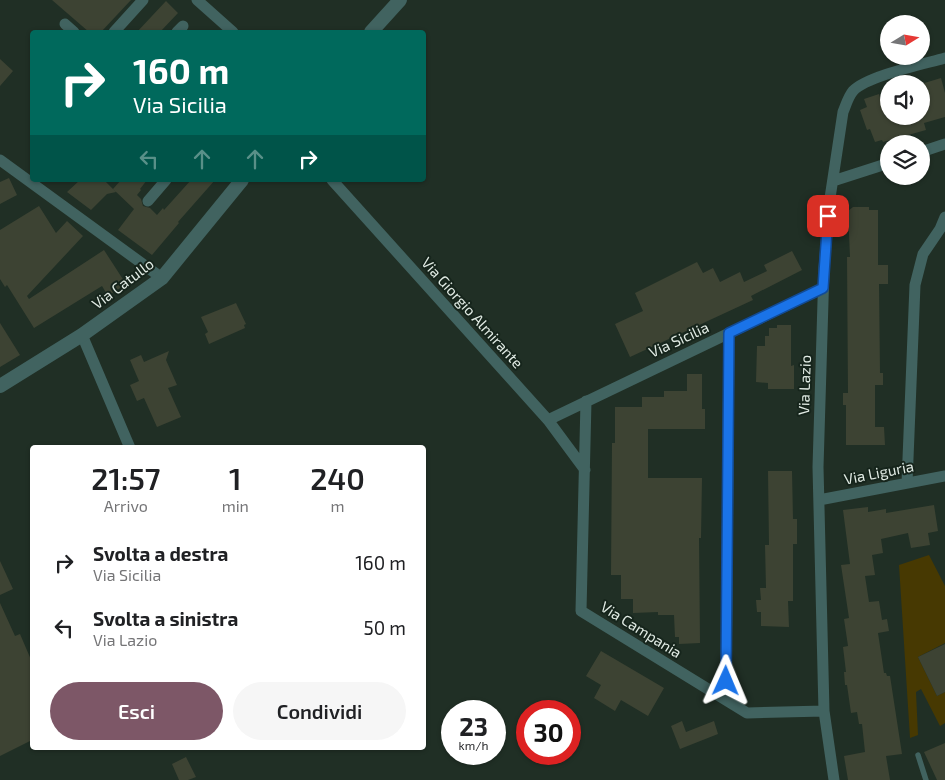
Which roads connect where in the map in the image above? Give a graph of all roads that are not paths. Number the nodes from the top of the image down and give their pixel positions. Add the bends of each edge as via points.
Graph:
1 (143, 0) edge
2 (196, 0) edge
3 (400, 0) edge
4 (65, 24) dead end
5 (72, 30) edge
6 (116, 30) edge
7 (231, 30) edge
8 (373, 30) edge
9 (945, 58) edge
10 (945, 144) edge
11 (930, 149) edge
12 (0, 160) edge
13 (880, 166) edge
14 (832, 181) junction
15 (30, 182) edge
16 (30, 182) edge
17 (164, 182) edge
18 (239, 182) edge
19 (334, 182) edge
20 (148, 201) dead end
21 (945, 217) edge
22 (162, 278) junction
23 (823, 288) junction
24 (729, 333) junction
25 (82, 335) junction
26 (0, 386) edge
27 (586, 401) junction
28 (548, 420) junction
29 (129, 445) edge
30 (585, 470) junction
31 (945, 476) edge
32 (907, 482) junction
33 (819, 500) junction
34 (726, 700) junction
35 (824, 711) junction
36 (918, 755) dead end
37 (834, 780) edge
38 (926, 780) edge

1 - 6 street
2 - 7 street
3 - 8 street
4 - 5 street
9 - 14 street, Via Lazio via 864,83 854,91 843,112
10 - 11 street
12 - 16 street
13 - 14 street
14 - 23 street, Via Lazio
15 - 22 street
17 - 20 street
18 - 22 street, Via Catullo
19 - 28 street, Via Giorgio Almirante
21 - 32 street via 923,254 914,285
22 - 25 street, Via Catullo
23 - 24 street, Via Sicilia
23 - 33 street, Via Lazio
24 - 27 street, Via Sicilia
24 - 34 street
25 - 26 street, Via Catullo
25 - 29 street
27 - 28 street, Via Sicilia
27 - 30 street, Via Campania
28 - 30 street, Via Giorgio Almirante
30 - 34 street, Via Campania via 581,612
31 - 32 street, Via Liguria
32 - 33 street, Via Liguria
33 - 35 street, Via Lazio
34 - 35 street, Via Campania via 747,713
35 - 37 street, Via Lazio
36 - 38 lane

